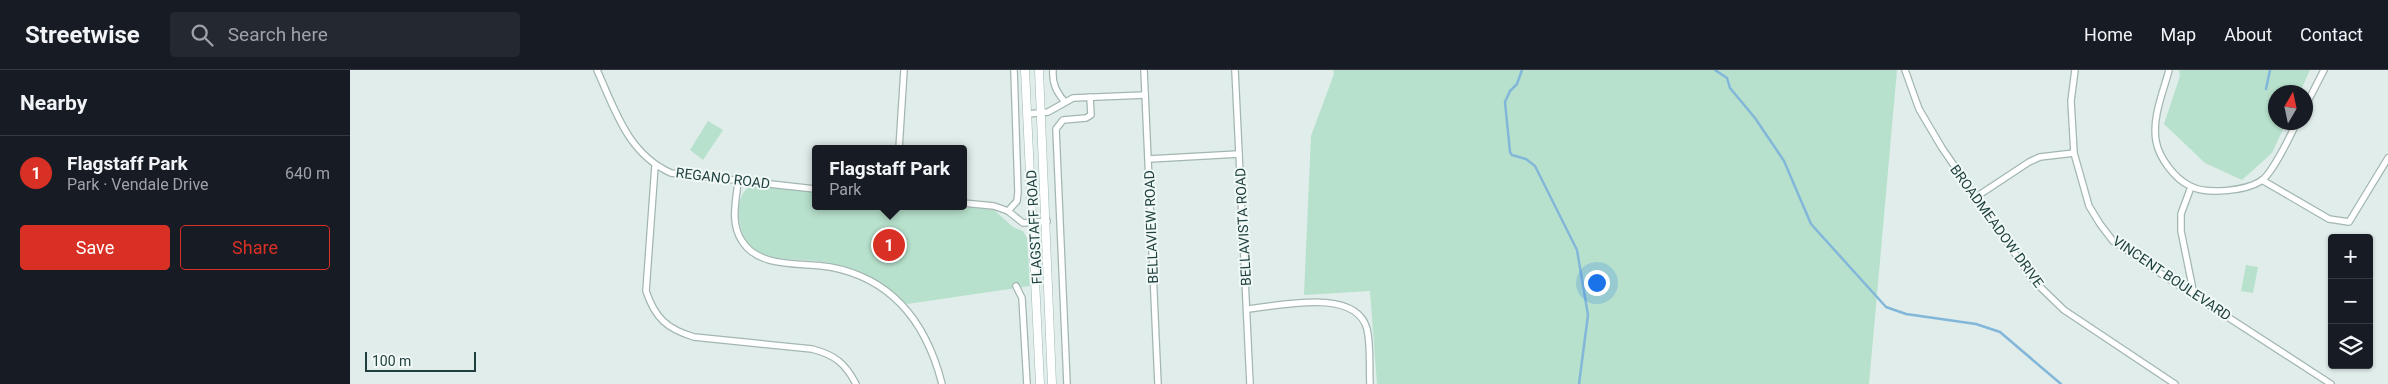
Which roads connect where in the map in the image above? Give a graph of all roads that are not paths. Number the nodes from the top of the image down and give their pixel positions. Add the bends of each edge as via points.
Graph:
1 (597, 70) edge
2 (904, 70) edge
3 (1014, 70) edge
4 (1026, 70) edge
5 (1039, 70) edge
6 (1052, 70) edge
7 (1144, 70) edge
8 (1235, 70) edge
9 (1905, 70) edge
10 (2075, 70) edge
11 (2169, 70) edge
12 (2324, 70) edge
13 (2313, 92) edge
14 (1145, 95) junction
15 (1090, 97) junction
16 (1064, 101) junction
17 (1041, 113) junction
18 (1028, 114) junction
19 (2293, 130) edge
20 (899, 145) edge
21 (2074, 153) junction
22 (1239, 154) junction
23 (2388, 158) edge
24 (1148, 159) junction
25 (655, 166) junction
26 (2262, 180) junction
27 (738, 182) junction
28 (2191, 187) junction
29 (812, 189) edge
30 (1976, 197) junction
31 (967, 203) edge
32 (1008, 211) junction
33 (1034, 222) junction
34 (1047, 222) junction
35 (1016, 286) dead end
36 (2194, 295) junction
37 (1247, 309) junction
38 (856, 384) edge
39 (942, 384) edge
40 (1027, 384) edge
41 (1040, 384) edge
42 (1052, 384) edge
43 (1068, 384) edge
44 (1158, 384) edge
45 (1250, 384) edge
46 (1370, 384) edge
47 (2175, 384) edge
48 (2331, 384) edge

1 - 25 street, REGANO ROAD via 635,147
2 - 20 street
3 - 32 street via 1018,192 1017,201
4 - 18 main road, FLAGSTAFF ROAD
5 - 17 main road, FLAGSTAFF ROAD
6 - 16 street via 1052,81
7 - 14 street, BELLAVIEW ROAD
8 - 22 street, BELLAVISTA ROAD
9 - 30 street, BROADMEADOW DRIVE via 1919,109
10 - 21 street, VINCENT BOULEVARD via 2071,101
11 - 28 street via 2158,110 2156,142 2176,176
12 - 13 street
14 - 15 street
14 - 24 street, BELLAVIEW ROAD
15 - 16 street
15 - 43 street, FLAGSTAFF ROAD via 1091,115 1063,120 1056,129
16 - 17 street
17 - 18 street
17 - 34 main road, FLAGSTAFF ROAD
18 - 33 main road, FLAGSTAFF ROAD
19 - 26 street
21 - 30 street via 2040,157
21 - 36 street, VINCENT BOULEVARD via 2089,206 2109,235
22 - 24 street
22 - 37 street, BELLAVISTA ROAD
23 - 26 street via 2349,222 2329,219
24 - 44 street, BELLAVIEW ROAD
25 - 27 street, REGANO ROAD via 671,173
25 - 38 street via 646,291 652,308 663,322 676,332 694,337 812,349 830,354 841,361
26 - 28 street via 2241,190
27 - 29 street, REGANO ROAD
27 - 39 street via 734,221 742,242 751,253 764,259 831,267 855,274 879,287 912,314 922,329
28 - 36 street via 2181,214 2181,231
30 - 47 street, BROADMEADOW DRIVE via 2034,281 2049,297
31 - 32 street
32 - 33 street via 1023,223
33 - 34 street
33 - 41 main road, FLAGSTAFF ROAD
34 - 42 main road, FLAGSTAFF ROAD
35 - 40 street via 1022,298
36 - 48 street, VINCENT BOULEVARD
37 - 45 street, BELLAVISTA ROAD
37 - 46 street via 1329,302 1358,312 1367,329

